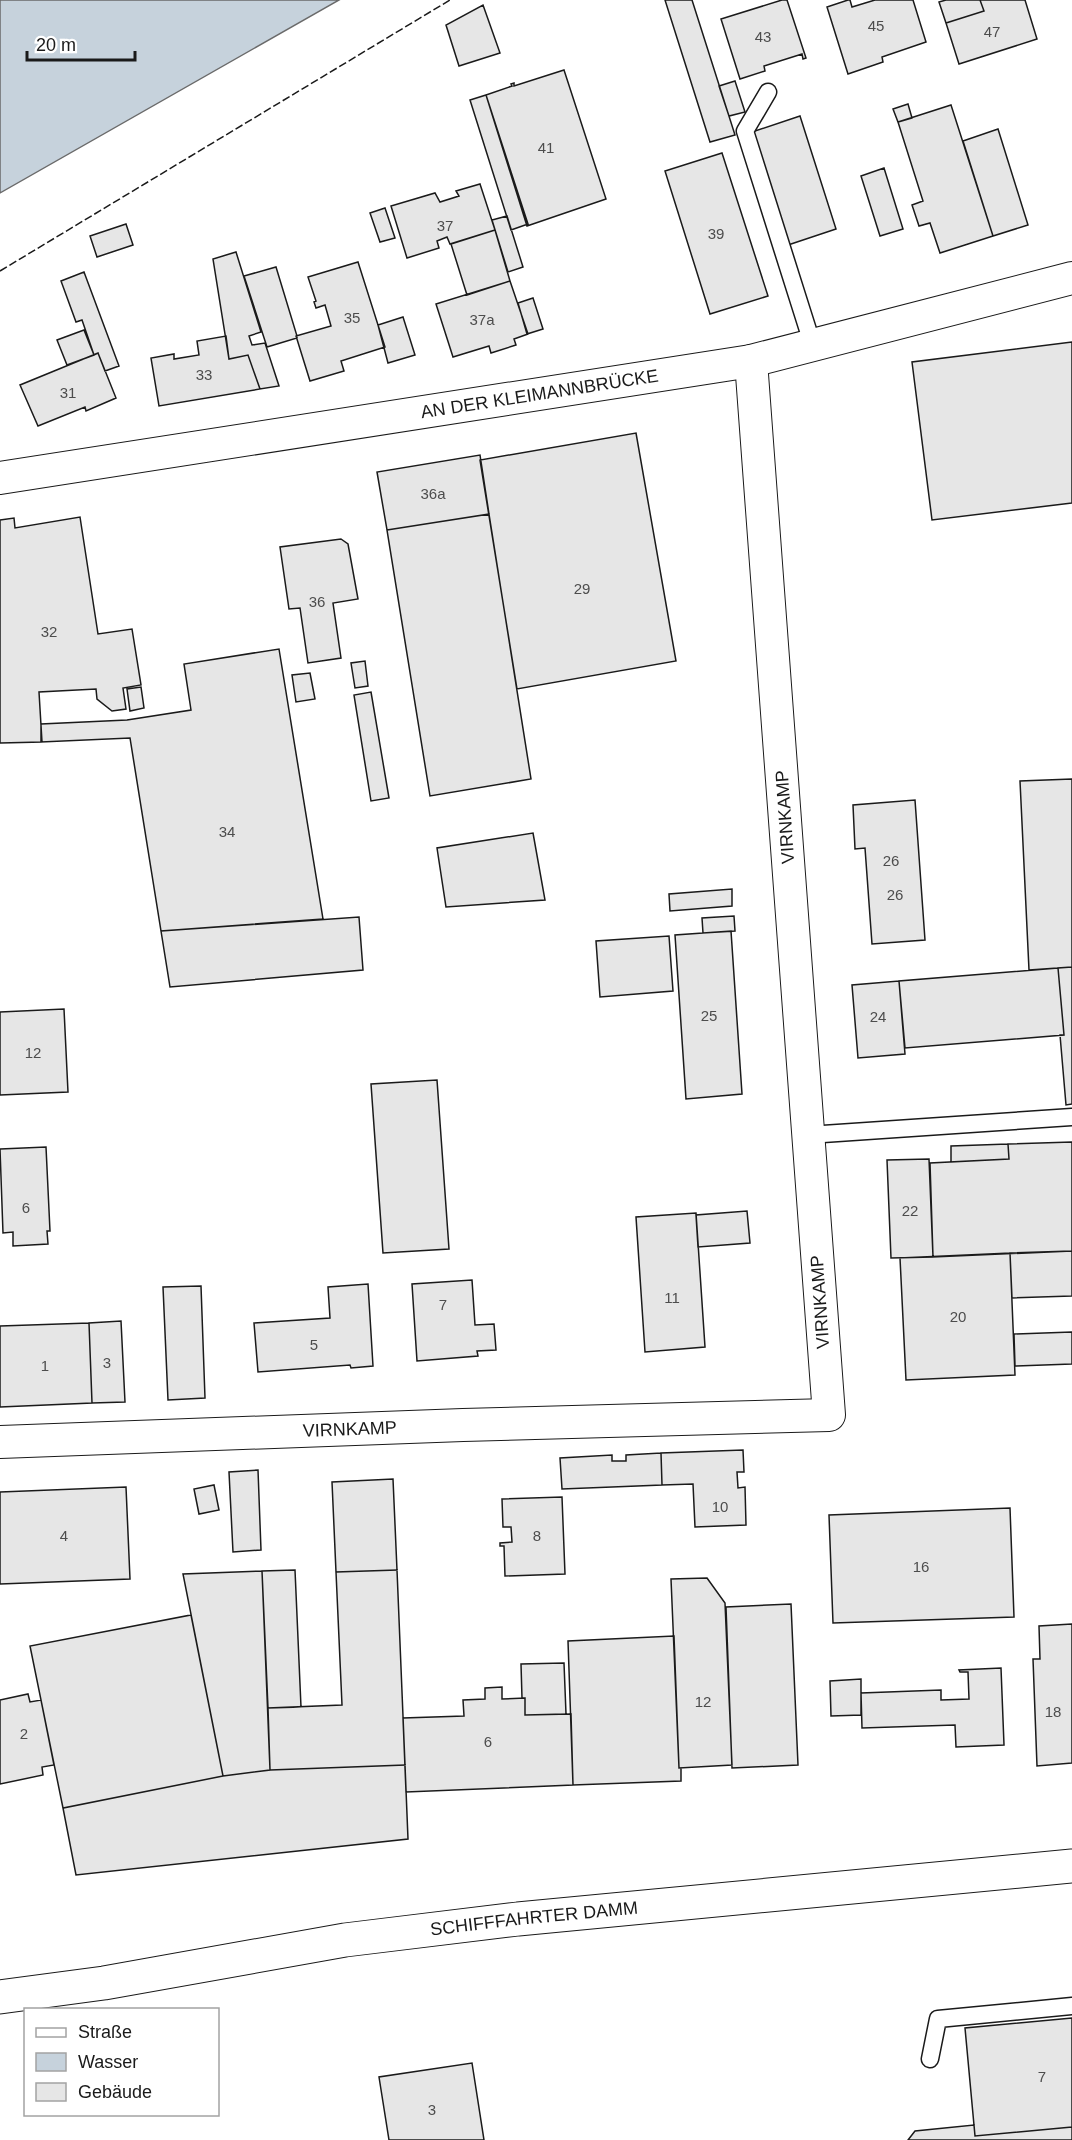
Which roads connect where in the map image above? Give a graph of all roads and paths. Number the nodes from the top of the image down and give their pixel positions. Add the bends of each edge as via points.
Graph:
1 (768, 92) dead end
2 (1072, 278) edge
3 (813, 346) junction
4 (752, 361) junction
5 (0, 478) edge
6 (1072, 1117) edge
7 (808, 1135) junction
8 (0, 1442) edge
9 (1072, 1866) edge
10 (0, 1997) edge
11 (1072, 2006) edge
12 (930, 2059) dead end

1 - 3 lane via 745,131
2 - 3 street, AN DER KLEIMANNBRÜCKE
3 - 4 street, AN DER KLEIMANNBRÜCKE
4 - 5 street, AN DER KLEIMANNBRÜCKE
4 - 7 street, VIRNKAMP
6 - 7 lane
7 - 8 street, VIRNKAMP via 829,1415
9 - 10 main road, SCHIFFFAHRTER DAMM via 356,1938 104,1983
11 - 12 lane via 938,2019

